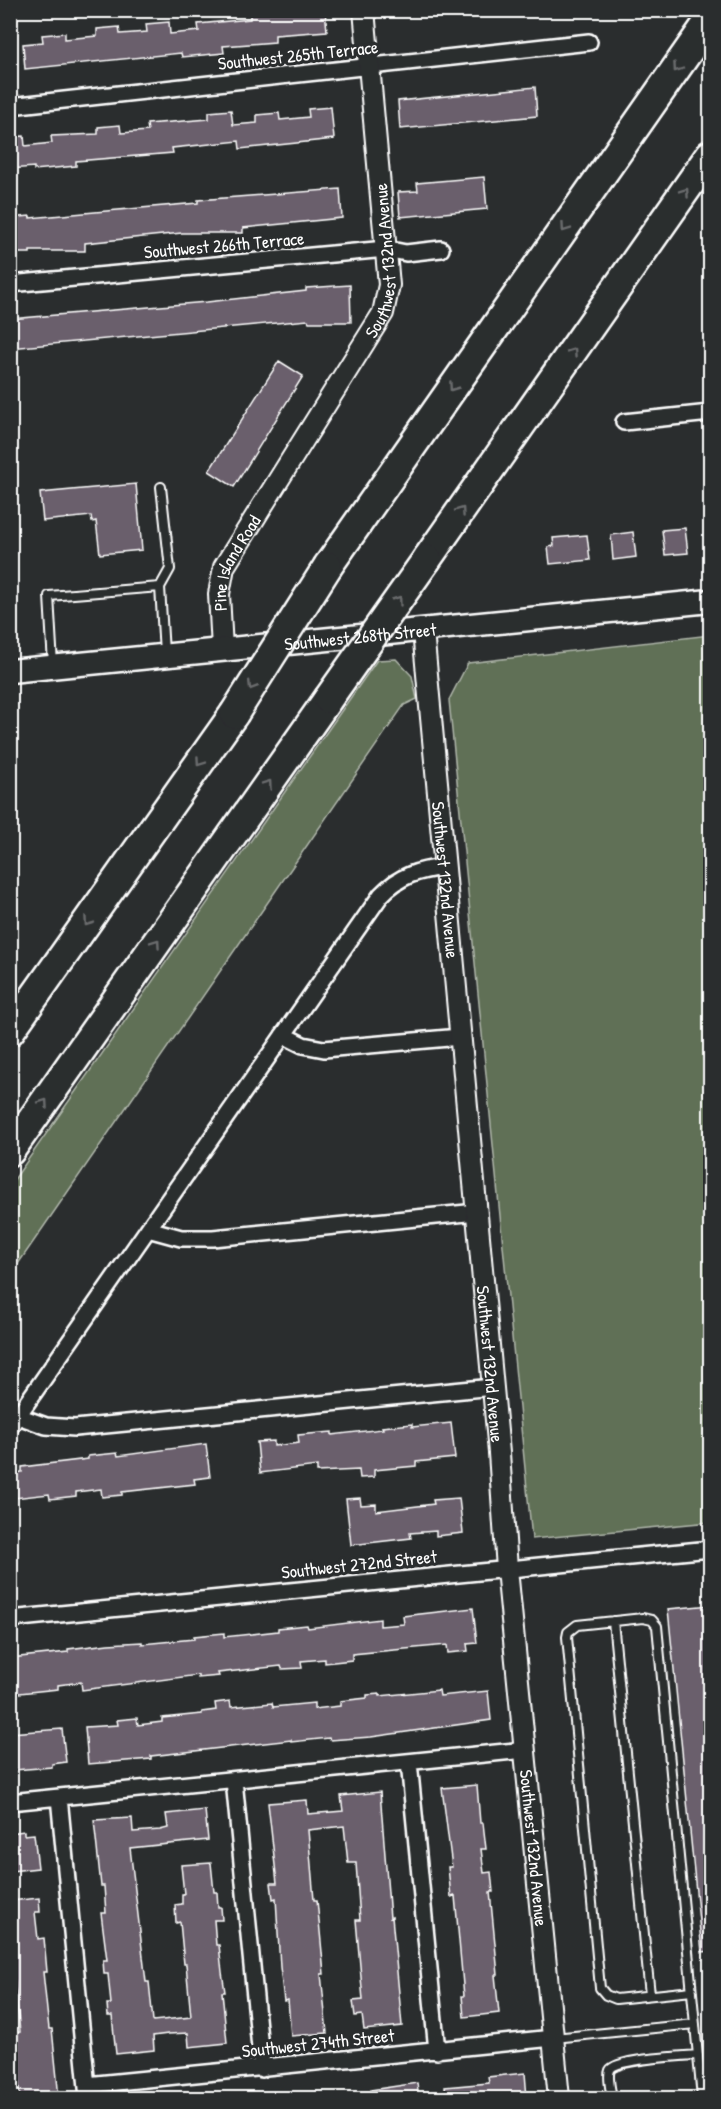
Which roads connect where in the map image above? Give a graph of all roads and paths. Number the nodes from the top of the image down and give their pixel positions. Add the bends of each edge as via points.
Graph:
1 (364, 10) edge
2 (711, 20) edge
3 (589, 42) dead end
4 (369, 66) junction
5 (10, 106) edge
6 (711, 155) edge
7 (386, 249) junction
8 (441, 249) dead end
9 (10, 284) edge
10 (711, 413) edge
11 (624, 422) dead end
12 (275, 485) joint
13 (161, 487) dead end
14 (160, 587) junction
15 (711, 602) edge
16 (423, 631) junction
17 (222, 649) junction
18 (165, 655) junction
19 (53, 667) junction
20 (10, 671) edge
21 (445, 867) junction
22 (10, 1031) edge
23 (283, 1035) junction
24 (460, 1037) junction
25 (10, 1151) edge
26 (477, 1212) junction
27 (148, 1229) junction
28 (493, 1387) junction
29 (14, 1421) edge
30 (711, 1549) edge
31 (507, 1569) junction
32 (10, 1619) edge
33 (613, 1621) junction
34 (525, 1750) junction
35 (409, 1762) junction
36 (234, 1780) junction
37 (59, 1797) junction
38 (10, 1802) edge
39 (692, 1990) junction
40 (650, 1995) junction
41 (695, 2024) junction
42 (553, 2038) junction
43 (437, 2051) junction
44 (698, 2055) junction
45 (261, 2069) junction
46 (88, 2092) edge
47 (635, 2092) dead end
48 (560, 2098) edge
49 (612, 2098) edge
50 (636, 2098) edge
51 (702, 2098) edge

1 - 4 street, Southwest 132nd Avenue
2 -> 22 highway, bridge via 328,566 234,714
3 - 4 street, Southwest 265th Terrace
4 - 5 street, Southwest 265th Terrace
4 - 7 street, Southwest 132nd Avenue
25 -> 6 highway, bridge
7 - 8 street, Southwest 266th Terrace via 406,253
7 - 9 street, Southwest 266th Terrace
7 - 12 street, Southwest 132nd Avenue via 389,285 383,313
10 - 11 street
12 - 17 street, Pine Island Road via 224,567 219,594
13 - 14 lane via 170,568
14 - 18 lane
14 - 19 lane via 49,596
15 - 16 main road, Southwest 268th Street
16 - 17 main road, Southwest 268th Street
16 - 21 street, Southwest 132nd Avenue
17 - 18 main road, Southwest 268th Street
18 - 19 main road, Southwest 268th Street
19 - 20 main road, Southwest 268th Street
21 - 23 street via 406,875 381,895
21 - 24 street, Southwest 132nd Avenue
23 - 24 street via 312,1048 332,1049
23 - 27 street
24 - 26 street, Southwest 132nd Avenue
26 - 27 street via 213,1238 181,1238
26 - 28 street, Southwest 132nd Avenue
27 - 29 street
28 - 29 street via 75,1428
28 - 31 street, Southwest 132nd Avenue
30 - 31 street, Southwest 272nd Street
31 - 32 street, Southwest 272nd Street
31 - 34 street, Southwest 132nd Avenue
33 - 39 lane via 643,1618 657,1626
33 - 40 lane
33 - 40 lane via 577,1624 567,1637 599,1984 611,1998
34 - 35 street
34 - 42 street, Southwest 132nd Avenue
35 - 36 street
35 - 43 street
36 - 37 street
36 - 45 street
37 - 38 street
37 - 46 street
39 - 40 lane
39 - 41 lane
41 - 42 lane
41 - 44 lane
42 - 43 street, Southwest 274th Street
42 - 48 street, Southwest 132nd Avenue
43 - 45 street, Southwest 274th Street
44 - 49 lane via 615,2065 609,2074
44 - 51 lane
45 - 46 street, Southwest 274th Street
47 - 50 path

